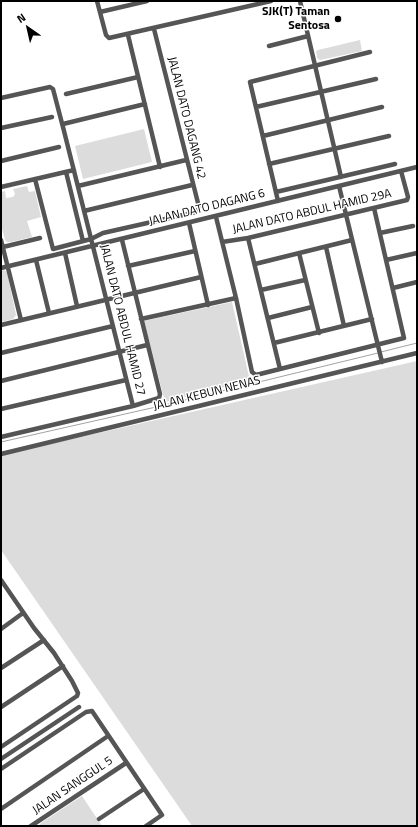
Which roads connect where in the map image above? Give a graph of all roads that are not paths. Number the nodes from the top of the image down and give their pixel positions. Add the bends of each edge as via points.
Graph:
1 (97, 1) edge
2 (147, 1) edge
3 (271, 1) edge
4 (300, 1) edge
5 (100, 12) junction
6 (154, 28) junction
7 (128, 35) junction
8 (308, 36) junction
9 (269, 46) dead end
10 (370, 52) dead end
11 (314, 65) junction
12 (138, 77) junction
13 (376, 79) dead end
14 (320, 92) junction
15 (66, 94) dead end
16 (1, 98) edge
17 (145, 104) junction
18 (256, 107) junction
19 (382, 107) dead end
20 (52, 117) dead end
21 (327, 120) junction
22 (63, 124) junction
23 (1, 128) edge
24 (263, 136) junction
25 (388, 136) dead end
26 (59, 147) dead end
27 (334, 148) junction
28 (186, 160) junction
29 (1, 161) edge
30 (269, 164) junction
31 (395, 164) dead end
32 (160, 167) junction
33 (417, 167) edge
34 (74, 170) junction
35 (401, 171) junction
36 (66, 172) junction
37 (341, 177) junction
38 (34, 180) junction
39 (192, 185) junction
40 (78, 186) junction
41 (339, 186) junction
42 (1, 187) edge
43 (276, 192) junction
44 (278, 201) junction
45 (374, 208) junction
46 (84, 211) junction
47 (346, 214) junction
48 (216, 217) junction
49 (189, 224) junction
50 (413, 226) dead end
51 (380, 234) junction
52 (40, 238) dead end
53 (248, 238) junction
54 (91, 239) junction
55 (1, 240) edge
56 (122, 240) junction
57 (352, 240) junction
58 (83, 241) junction
59 (222, 242) junction
60 (93, 246) junction
61 (3, 247) junction
62 (326, 247) junction
63 (195, 251) junction
64 (65, 253) junction
65 (299, 253) junction
66 (417, 253) edge
67 (36, 260) junction
68 (386, 260) junction
69 (255, 264) junction
70 (128, 266) junction
71 (8, 267) junction
72 (1, 268) edge
73 (201, 277) junction
74 (305, 280) junction
75 (417, 282) edge
76 (393, 288) junction
77 (261, 290) junction
78 (135, 293) junction
79 (236, 298) junction
80 (106, 300) junction
81 (208, 305) junction
82 (78, 306) junction
83 (312, 307) junction
84 (49, 313) junction
85 (268, 318) junction
86 (141, 319) junction
87 (372, 319) junction
88 (21, 320) junction
89 (1, 324) edge
90 (113, 326) junction
91 (344, 326) junction
92 (319, 333) junction
93 (274, 344) junction
94 (147, 345) junction
95 (378, 345) junction
96 (119, 352) junction
97 (1, 353) edge
98 (417, 353) edge
99 (382, 362) junction
100 (280, 369) junction
101 (126, 380) junction
102 (1, 381) edge
103 (133, 406) junction
104 (1, 409) edge
105 (1, 437) edge
106 (1, 454) edge
107 (1, 580) edge
108 (6, 588) junction
109 (1, 592) edge
110 (23, 613) junction
111 (1, 629) edge
112 (44, 640) junction
113 (63, 666) junction
114 (1, 668) edge
115 (1, 707) edge
116 (79, 707) dead end
117 (108, 736) junction
118 (1, 747) edge
119 (1, 759) edge
120 (126, 763) junction
121 (1, 769) edge
122 (144, 789) junction
123 (1, 809) edge
124 (99, 819) dead end
125 (34, 825) edge
126 (146, 826) edge

1 - 5 street
2 - 5 street
3 - 6 street
4 - 8 street
5 - 7 street via 107,37
6 - 7 street
6 - 28 street, JALAN DATO DAGANG 42
7 - 12 street
8 - 9 street
8 - 11 street
10 - 11 street
11 - 14 street
11 - 18 street via 250,82
12 - 15 street
12 - 17 street
13 - 14 street
14 - 18 street
14 - 21 street
16 - 22 street, JALAN DATO ABDUL HAMID 27 via 50,87 53,89
17 - 22 street
17 - 32 street
18 - 24 street
19 - 21 street
20 - 23 street
21 - 24 street
21 - 27 street
22 - 34 street, JALAN DATO ABDUL HAMID 27
24 - 30 street
25 - 27 street
26 - 29 street
27 - 30 street
27 - 37 street
28 - 32 street
28 - 39 street, JALAN DATO DAGANG 42
30 - 43 street
31 - 37 street
32 - 40 street
33 - 35 street, JALAN DATO DAGANG 6
34 - 36 street
34 - 40 street, JALAN DATO ABDUL HAMID 27
35 - 41 street, JALAN DATO DAGANG 6
35 - 45 street, JALAN DATO ABDUL HAMID 29A via 407,200
36 - 38 street
36 - 58 street
37 - 43 street
38 - 42 street
38 - 58 street via 53,249
39 - 46 street
39 - 54 street, JALAN DATO DAGANG 42 via 199,207 196,212
40 - 46 street, JALAN DATO ABDUL HAMID 27
41 - 44 street, JALAN DATO DAGANG 6
41 - 47 street
43 - 44 street
44 - 48 street, JALAN DATO DAGANG 6
45 - 47 street, JALAN DATO ABDUL HAMID 29A
45 - 51 street
46 - 54 street, JALAN DATO ABDUL HAMID 27
47 - 53 street, JALAN DATO ABDUL HAMID 29A
47 - 57 street
48 - 49 street, JALAN DATO DAGANG 6
48 - 59 street
49 - 56 street, JALAN DATO DAGANG 6
49 - 63 street
50 - 51 street
51 - 68 street
52 - 61 street
53 - 59 street, JALAN DATO ABDUL HAMID 29A
53 - 69 street
54 - 58 street
54 - 60 street, JALAN DATO ABDUL HAMID 27
55 - 61 street
56 - 60 street, JALAN DATO DAGANG 6
56 - 70 street
57 - 62 street
57 - 87 street
59 - 79 street
60 - 64 street, JALAN DATO DAGANG 6
60 - 80 street, JALAN DATO ABDUL HAMID 27
61 - 71 street
62 - 65 street
62 - 91 street
63 - 70 street
63 - 73 street
64 - 67 street, JALAN DATO DAGANG 6
64 - 82 street
65 - 69 street
65 - 74 street
66 - 68 street
67 - 71 street, JALAN DATO DAGANG 6
67 - 84 street
68 - 76 street
69 - 77 street
70 - 78 street
71 - 72 street, JALAN DATO DAGANG 6
71 - 88 street
73 - 78 street
73 - 81 street
74 - 77 street
74 - 83 street
75 - 76 street
76 - 95 street via 404,338
77 - 85 street
78 - 80 street
78 - 86 street
79 - 81 street
79 - 100 street via 253,374
80 - 82 street
80 - 90 street, JALAN DATO ABDUL HAMID 27
81 - 86 street
82 - 84 street
83 - 85 street
83 - 92 street
84 - 88 street
85 - 93 street
86 - 94 street
87 - 91 street
87 - 95 street
88 - 89 street
90 - 96 street, JALAN DATO ABDUL HAMID 27
90 - 97 street
91 - 92 street
92 - 93 street
93 - 100 street
94 - 96 street
94 - 103 street via 160,394 156,400
95 - 99 street
95 - 100 street
96 - 101 street, JALAN DATO ABDUL HAMID 27
96 - 102 street
98 - 99 street, JALAN KEBUN NENAS
99 - 106 street, JALAN KEBUN NENAS
101 - 103 street, JALAN DATO ABDUL HAMID 27
101 - 104 street
103 - 105 street
107 - 108 street
108 - 109 street
108 - 110 street
110 - 111 street
110 - 112 street
112 - 113 street
112 - 114 street
113 - 115 street
113 - 118 street via 78,690 77,696
116 - 119 street
117 - 120 street
117 - 121 street via 92,711 86,712
117 - 123 street
120 - 122 street
120 - 125 street, JALAN SANGGUL 5
122 - 124 street
122 - 126 street via 162,815

